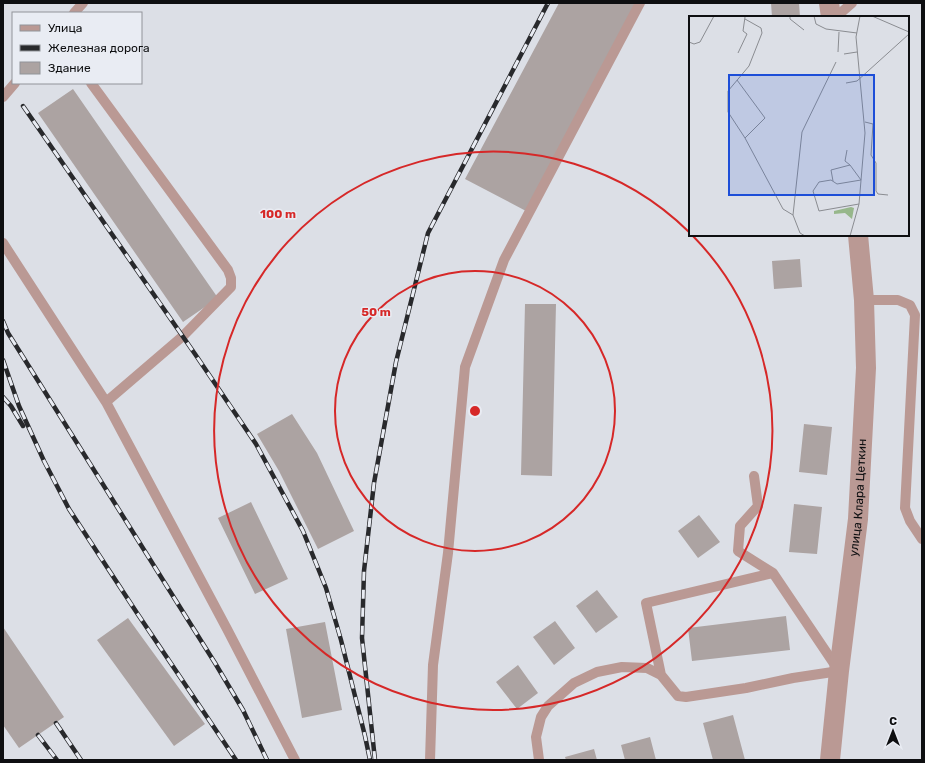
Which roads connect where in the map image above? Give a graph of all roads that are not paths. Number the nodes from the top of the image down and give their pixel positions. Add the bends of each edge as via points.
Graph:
1 (83, 3) edge
2 (640, 3) edge
3 (829, 3) edge
4 (852, 3) edge
5 (75, 12) edge
6 (831, 16) edge
7 (837, 16) edge
8 (14, 84) edge
9 (92, 84) edge
10 (3, 97) edge
11 (858, 236) edge
12 (3, 243) edge
13 (864, 300) junction
14 (106, 402) junction
15 (754, 476) dead end
16 (922, 539) edge
17 (773, 573) junction
18 (839, 671) junction
19 (661, 675) junction
20 (295, 760) edge
21 (430, 760) edge
22 (539, 760) edge
23 (830, 760) edge

1 - 5 lane
2 - 21 lane via 504,260 464,367 448,553 433,664
3 - 6 street
4 - 7 lane
8 - 10 lane
9 - 14 lane via 232,278 231,287 183,336
11 - 13 street, улица Клара Цеткин
12 - 14 lane
13 - 16 lane via 898,300 910,305 915,315 905,508
13 - 18 street, улица Клара Цеткин via 866,368 858,519
14 - 20 lane
15 - 17 lane via 758,506 740,526 738,551
17 - 18 lane
17 - 19 lane via 646,603
18 - 19 lane via 686,697 678,696
18 - 23 street, улица Клара Цеткин
19 - 22 lane via 647,668 622,667 597,672 574,683 548,706 541,717 536,737

